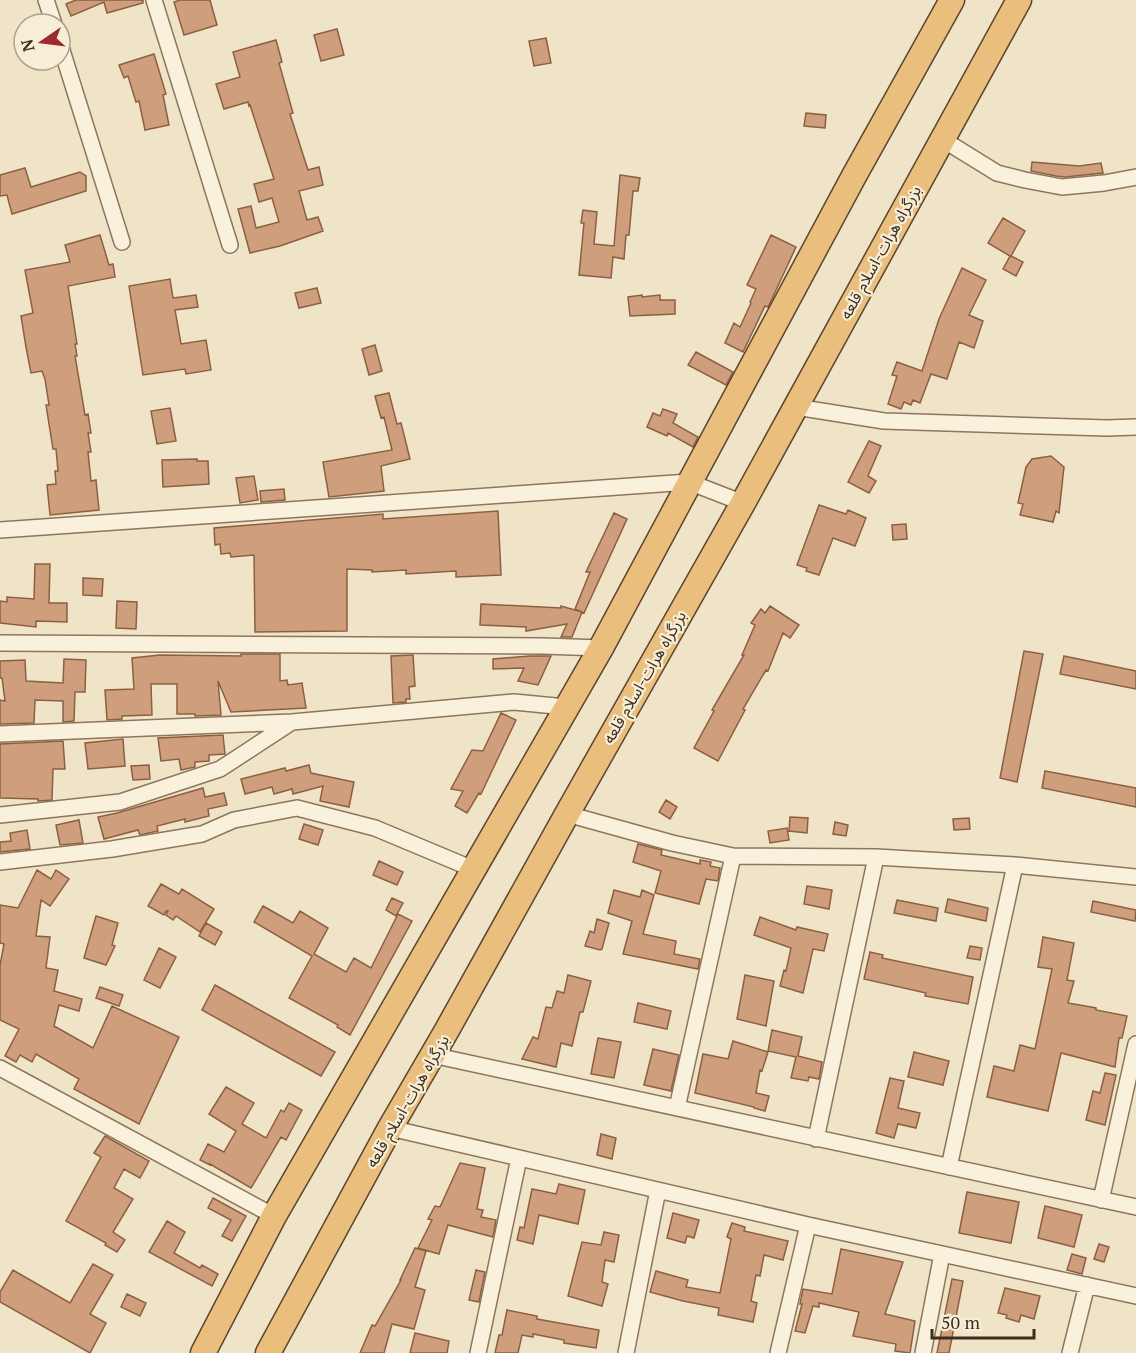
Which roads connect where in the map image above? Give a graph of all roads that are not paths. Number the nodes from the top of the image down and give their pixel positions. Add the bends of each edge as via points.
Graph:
1 (153, 0) edge
2 (952, 0) edge
3 (1019, 0) edge
4 (69, 72) edge
5 (942, 139) junction
6 (1136, 177) edge
7 (122, 242) dead end
8 (230, 245) dead end
9 (796, 407) junction
10 (1136, 427) edge
11 (689, 482) junction
12 (743, 503) junction
13 (0, 530) edge
14 (0, 643) edge
15 (601, 648) junction
16 (566, 707) junction
17 (292, 722) junction
18 (0, 734) edge
19 (567, 814) junction
20 (0, 815) edge
21 (733, 856) junction
22 (876, 857) junction
23 (0, 862) edge
24 (1015, 865) junction
25 (473, 869) junction
26 (1136, 877) edge
27 (1136, 1044) edge
28 (432, 1055) junction
29 (0, 1068) edge
30 (677, 1108) junction
31 (390, 1128) junction
32 (816, 1139) junction
33 (519, 1158) junction
34 (949, 1167) junction
35 (658, 1190) junction
36 (1101, 1200) junction
37 (1136, 1207) edge
38 (274, 1216) junction
39 (808, 1225) junction
40 (942, 1254) junction
41 (1086, 1285) junction
42 (1136, 1296) edge
43 (203, 1353) edge
44 (268, 1353) edge
45 (478, 1353) edge
46 (626, 1353) edge
47 (778, 1353) edge
48 (922, 1353) edge
49 (1071, 1353) edge

1 - 8 street
2 - 11 highway
3 - 5 highway, بزرگراه هرات-اسلام قلعه
4 - 7 street
5 - 6 street via 997,172 1025,180 1062,187
5 - 9 highway, بزرگراه هرات-اسلام قلعه
9 - 10 street via 884,421
9 - 12 highway, بزرگراه هرات-اسلام قلعه
11 - 12 street
11 - 13 street
11 - 15 highway
12 - 19 highway, بزرگراه هرات-اسلام قلعه
14 - 15 street
15 - 16 highway
16 - 17 street via 514,702
16 - 25 highway
17 - 18 street
17 - 20 street via 220,769 120,802
19 - 21 street
19 - 28 highway, بزرگراه هرات-اسلام قلعه
21 - 22 street
21 - 30 street
22 - 24 street
22 - 32 street
23 - 25 street via 201,834 234,819 297,808 375,828
24 - 26 street
24 - 34 street
25 - 38 highway
27 - 36 street
28 - 30 street
28 - 31 highway, بزرگراه هرات-اسلام قلعه
29 - 38 street
30 - 32 street
31 - 33 street
31 - 44 highway, بزرگراه هرات-اسلام قلعه
32 - 34 street
33 - 35 street
33 - 45 street
34 - 36 street
35 - 39 street
35 - 46 street
36 - 37 street
38 - 43 highway
39 - 40 street
39 - 47 street
40 - 41 street
40 - 48 street
41 - 42 street
41 - 49 street

